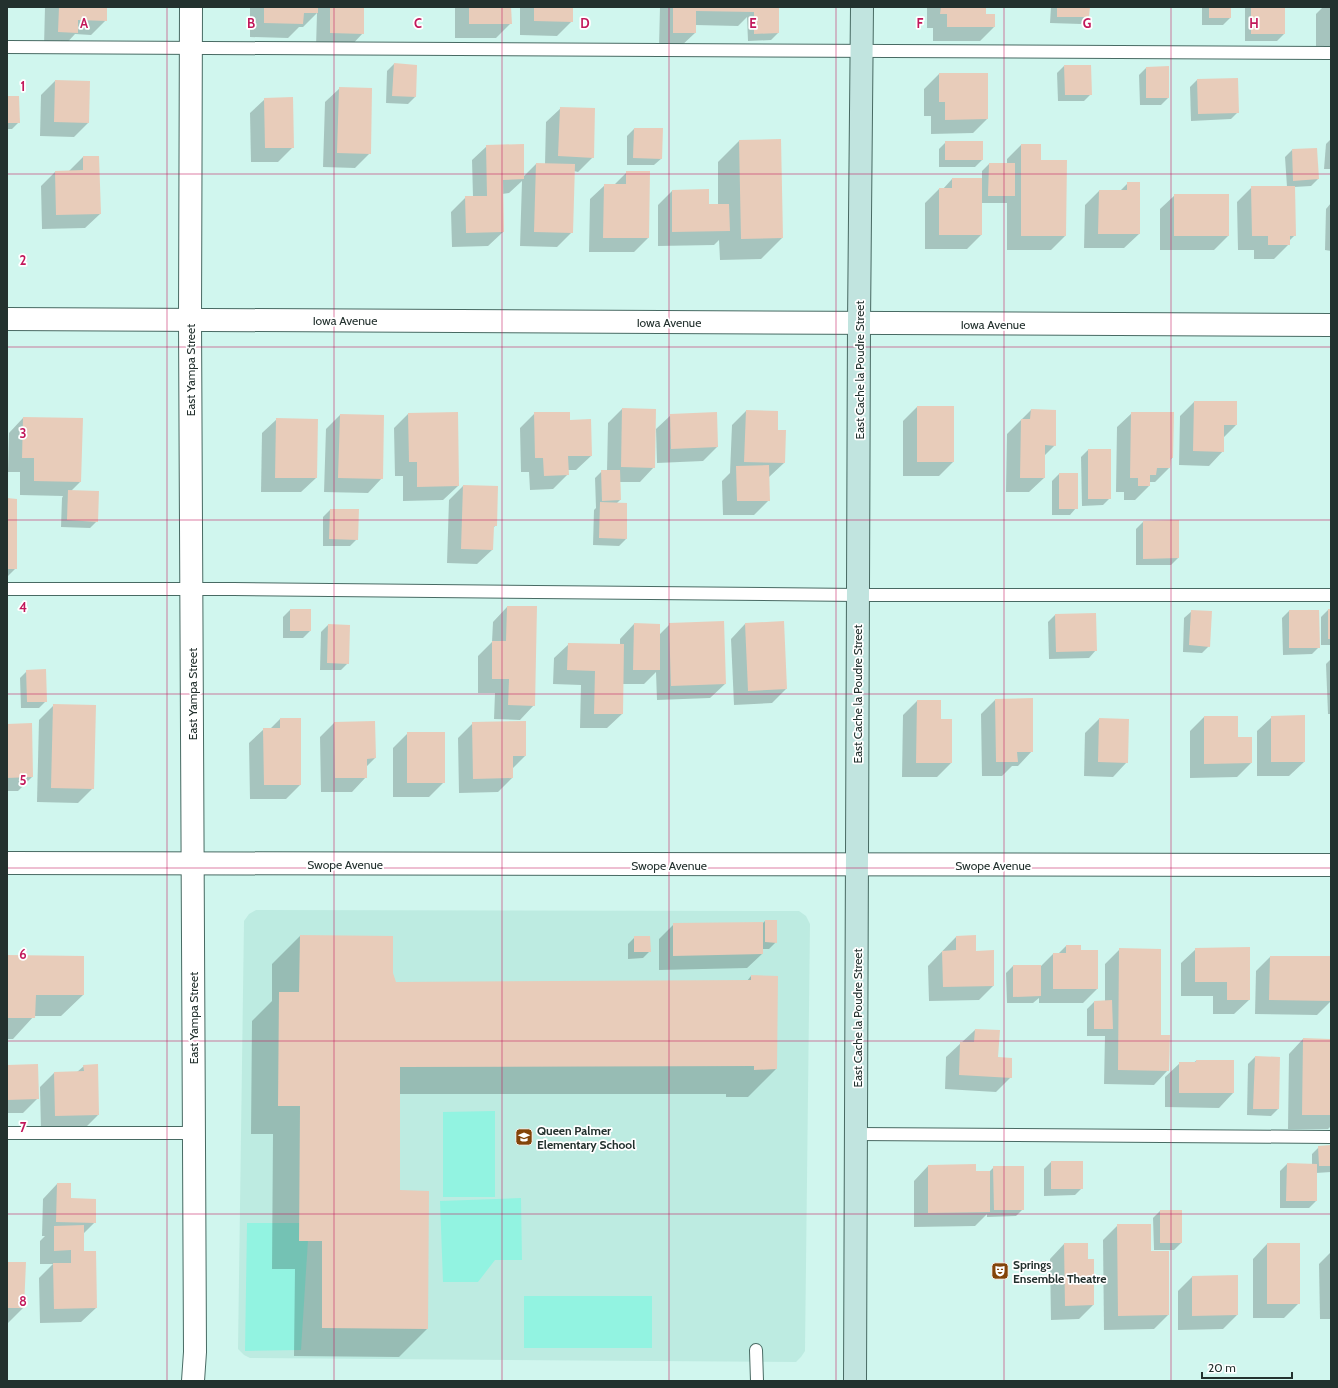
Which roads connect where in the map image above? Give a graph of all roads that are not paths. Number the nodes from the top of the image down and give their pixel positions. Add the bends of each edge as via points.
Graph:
1 (191, 7) edge
2 (862, 7) edge
3 (7, 47) edge
4 (191, 49) junction
5 (862, 51) junction
6 (1331, 53) edge
7 (7, 319) edge
8 (190, 320) junction
9 (859, 323) junction
10 (1331, 325) edge
11 (7, 589) edge
12 (192, 589) junction
13 (858, 595) junction
14 (1331, 595) edge
15 (7, 863) edge
16 (193, 864) junction
17 (857, 865) junction
18 (1331, 865) edge
19 (7, 1133) edge
20 (194, 1133) junction
21 (857, 1134) junction
22 (1331, 1137) edge
23 (756, 1350) dead end
24 (193, 1381) edge
25 (757, 1381) edge
26 (855, 1381) edge

1 - 4 street, East Yampa Street
2 - 5 street, East Cache la Poudre Street
3 - 4 lane
4 - 5 lane
4 - 8 street, East Yampa Street
5 - 6 lane
5 - 9 street, East Cache la Poudre Street
7 - 8 street, Iowa Avenue
8 - 9 street, Iowa Avenue
8 - 12 street, East Yampa Street
9 - 10 street, Iowa Avenue
9 - 13 street, East Cache la Poudre Street
11 - 12 lane
12 - 13 lane
12 - 16 street, East Yampa Street
13 - 14 lane
13 - 17 street, East Cache la Poudre Street
15 - 16 street, Swope Avenue
16 - 17 street, Swope Avenue
16 - 20 street, East Yampa Street
17 - 18 street, Swope Avenue
17 - 21 street, East Cache la Poudre Street
19 - 20 lane
20 - 24 street, East Yampa Street
21 - 22 lane
21 - 26 street, East Cache la Poudre Street
23 - 25 lane

